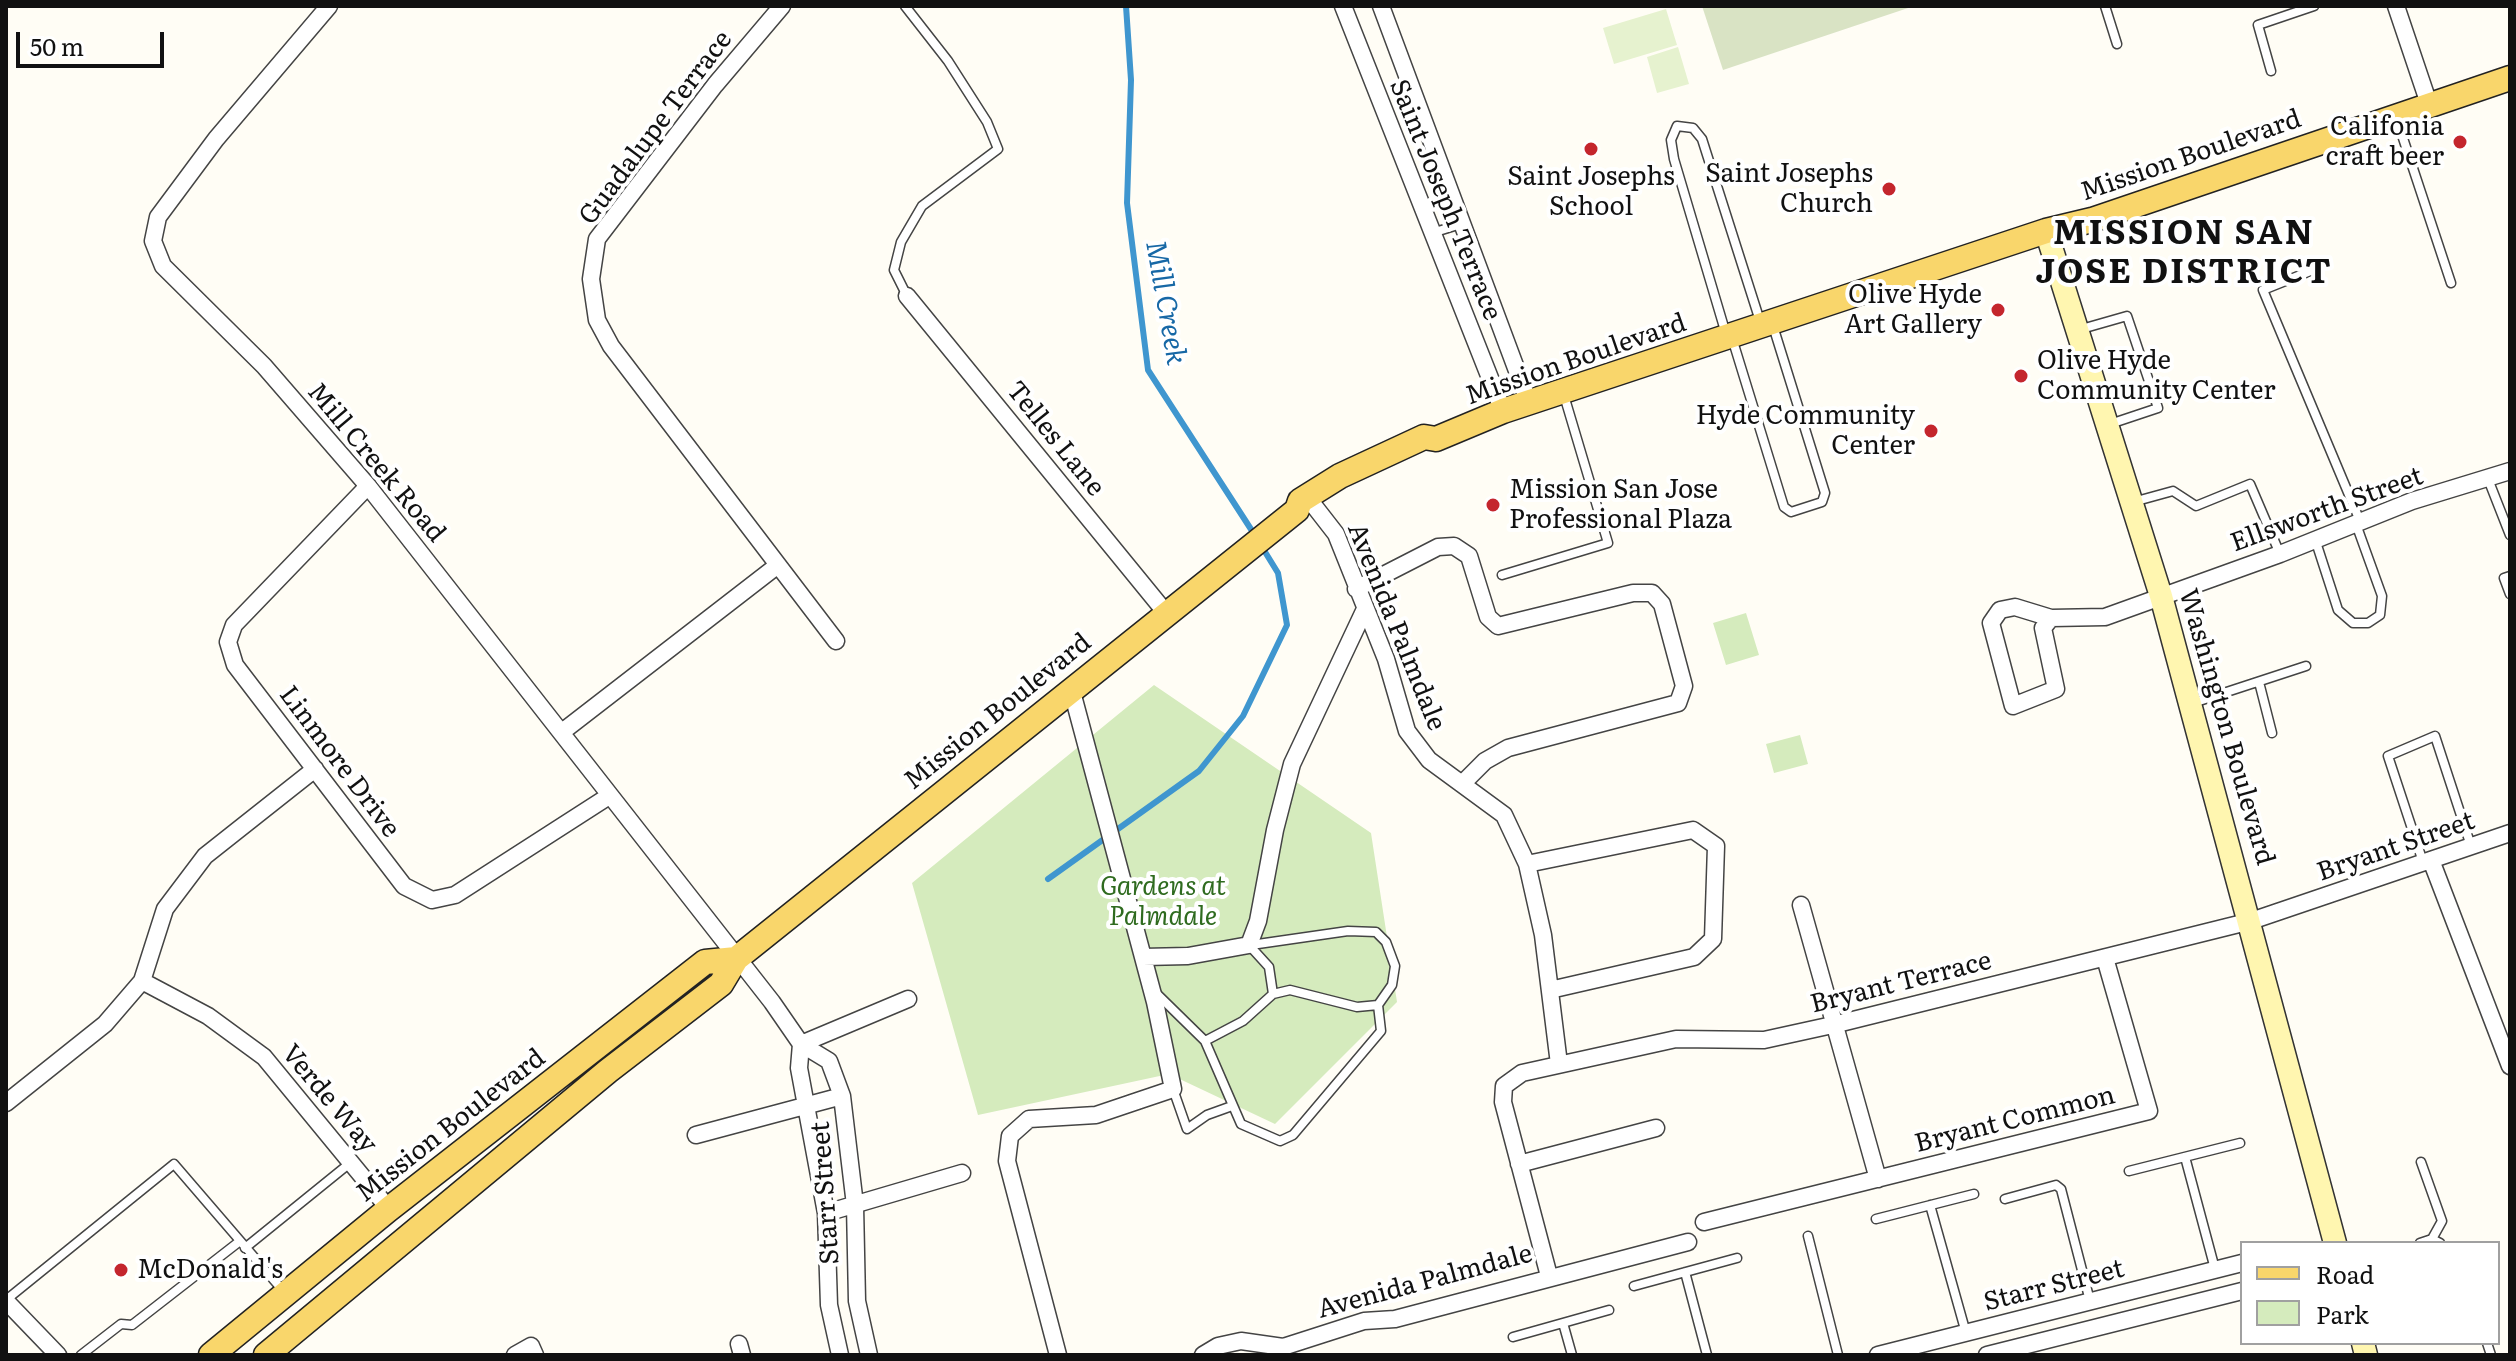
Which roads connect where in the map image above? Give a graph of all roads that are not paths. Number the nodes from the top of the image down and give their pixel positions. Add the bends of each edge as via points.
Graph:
1 (329, 6) edge
2 (782, 6) edge
3 (905, 6) edge
4 (1343, 6) edge
5 (1381, 6) edge
6 (2105, 6) edge
7 (2314, 6) edge
8 (2396, 6) edge
9 (2117, 44) dead end
10 (2271, 71) dead end
11 (2510, 78) edge
12 (2429, 104) junction
13 (2395, 116) junction
14 (1461, 224) junction
15 (2046, 231) junction
16 (1432, 233) junction
17 (2318, 268) dead end
18 (2451, 283) dead end
19 (907, 296) joint
20 (1767, 326) junction
21 (2077, 331) junction
22 (1730, 338) junction
23 (1563, 391) junction
24 (1529, 403) junction
25 (1503, 411) junction
26 (2107, 425) junction
27 (2510, 471) edge
28 (2488, 479) junction
29 (368, 486) junction
30 (2132, 502) junction
31 (1297, 513) junction
32 (2358, 522) junction
33 (2510, 535) edge
34 (2315, 539) junction
35 (2280, 554) junction
36 (778, 565) junction
37 (1502, 575) dead end
38 (2510, 576) edge
39 (1356, 589) junction
40 (2510, 594) edge
41 (2161, 596) junction
42 (1365, 609) junction
43 (1166, 613) junction
44 (2051, 618) junction
45 (836, 641) dead end
46 (2306, 666) dead end
47 (2259, 682) junction
48 (1071, 688) junction
49 (2192, 704) junction
50 (562, 732) junction
51 (2272, 733) dead end
52 (315, 769) junction
53 (1463, 783) junction
54 (609, 796) junction
55 (2510, 833) edge
56 (2471, 847) junction
57 (2427, 862) junction
58 (1527, 864) junction
59 (1801, 905) dead end
60 (2251, 921) junction
61 (1249, 945) junction
62 (1143, 957) junction
63 (2105, 958) junction
64 (736, 959) junction
65 (142, 981) junction
66 (1152, 990) junction
67 (1550, 990) junction
68 (1273, 994) junction
69 (908, 999) dead end
70 (1378, 1005) junction
71 (1837, 1024) junction
72 (1205, 1041) junction
73 (801, 1044) junction
74 (1559, 1064) junction
75 (2510, 1066) edge
76 (1173, 1089) junction
77 (842, 1096) junction
78 (6, 1103) edge
79 (807, 1106) junction
80 (1232, 1106) junction
81 (1656, 1128) dead end
82 (696, 1135) dead end
83 (2240, 1143) dead end
84 (2185, 1157) junction
85 (2421, 1162) dead end
86 (351, 1163) junction
87 (1519, 1164) junction
88 (2129, 1171) dead end
89 (962, 1173) dead end
90 (1878, 1179) junction
91 (1974, 1194) dead end
92 (2005, 1199) dead end
93 (855, 1205) junction
94 (1930, 1205) junction
95 (389, 1209) junction
96 (826, 1213) junction
97 (1876, 1219) dead end
98 (1704, 1222) dead end
99 (1808, 1236) dead end
100 (2331, 1241) edge
101 (2436, 1241) edge
102 (1688, 1242) dead end
103 (242, 1245) junction
104 (1737, 1258) dead end
105 (2240, 1264) edge
106 (2215, 1270) junction
107 (1685, 1272) junction
108 (1549, 1276) junction
109 (1634, 1286) dead end
110 (2240, 1292) edge
111 (285, 1294) junction
112 (6, 1300) edge
113 (2090, 1301) junction
114 (1609, 1310) dead end
115 (1563, 1323) junction
116 (1966, 1333) junction
117 (1513, 1337) dead end
118 (58, 1355) edge
119 (81, 1355) edge
120 (211, 1355) edge
121 (266, 1355) edge
122 (515, 1355) edge
123 (535, 1355) edge
124 (840, 1355) edge
125 (869, 1355) edge
126 (1058, 1355) edge
127 (1203, 1355) edge
128 (1572, 1355) edge
129 (1707, 1355) edge
130 (1838, 1355) edge
131 (1878, 1355) edge
132 (1987, 1355) edge

1 - 29 street, Mill Creek Road via 174,193 158,217 153,241 163,266 264,366
2 - 36 street, Guadalupe Terrace via 597,239 591,279 597,320 611,346
3 - 19 lane via 948,61 998,149 922,206 901,242 894,270
4 - 16 street, Saint Joseph Terrace
5 - 14 street, Saint Joseph Terrace
6 - 9 lane
7 - 10 lane via 2258,25
8 - 12 street
11 - 12 main road, Mission Boulevard
12 - 13 main road, Mission Boulevard
13 - 15 main road, Mission Boulevard
13 - 18 lane
14 - 16 lane
14 - 24 street, Saint Joseph Terrace
15 - 20 main road, Mission Boulevard
15 - 21 street, Washington Boulevard
16 - 25 street, Saint Joseph Terrace
17 - 32 lane via 2263,290
19 - 43 street, Telles Lane
20 - 22 main road, Mission Boulevard
20 - 22 lane via 1825,493 1822,502 1791,512 1784,507
20 - 22 lane via 1702,139 1693,128 1677,126 1671,140 1674,159
21 - 26 street, Washington Boulevard
21 - 26 lane via 2127,316 2158,408
22 - 23 main road, Mission Boulevard
23 - 24 main road, Mission Boulevard
23 - 37 lane via 1608,543
24 - 25 main road, Mission Boulevard
25 - 31 main road, Mission Boulevard via 1436,439 1424,437 1376,456 1300,501
26 - 30 street, Washington Boulevard
27 - 28 street, Ellsworth Street
28 - 32 street, Ellsworth Street
28 - 33 lane
29 - 50 street, Mill Creek Road
29 - 52 street, Linmore Drive via 234,625 228,642 235,665
30 - 35 lane via 2173,491 2196,506 2250,484
30 - 41 street, Washington Boulevard
31 - 39 street, Avenida Palmdale via 1336,534
31 - 43 main road, Mission Boulevard
32 - 34 street, Ellsworth Street
32 - 34 lane via 2382,596 2380,615 2368,623 2353,623 2338,610
34 - 35 street, Ellsworth Street
35 - 41 street, Ellsworth Street
36 - 45 street, Guadalupe Terrace
36 - 50 street
38 - 40 lane via 2504,578
39 - 42 street, Avenida Palmdale
39 - 53 street via 1438,547 1454,546 1469,556 1488,617 1498,626 1633,593 1652,593 1662,604 1684,686 1678,703 1508,748
41 - 44 street, Ellsworth Street via 2105,617
41 - 49 street, Washington Boulevard
42 - 53 street, Avenida Palmdale via 1407,731 1429,760
42 - 61 street via 1292,764
43 - 48 main road, Mission Boulevard
44 - 44 street, Ellsworth Street via 2015,607 2000,610 1991,623 2013,706 2056,689 2043,628
46 - 47 lane
47 - 49 lane
47 - 51 lane
48 - 62 street
48 - 64 main road, Mission Boulevard
49 - 60 street, Washington Boulevard
50 - 54 street, Mill Creek Road
52 - 54 street, Linmore Drive via 404,886 432,900 455,895
52 - 65 street via 205,856 165,909
53 - 58 street, Avenida Palmdale via 1504,815
54 - 64 street, Mill Creek Road
55 - 56 street, Bryant Street
56 - 57 street, Bryant Street
56 - 57 lane via 2435,736 2388,756
57 - 60 street, Bryant Street
57 - 75 street
58 - 67 street, Avenida Palmdale
58 - 67 street via 1693,830 1716,846 1713,939 1694,957
59 - 71 street
60 - 63 street, Bryant Terrace
60 - 100 street, Washington Boulevard
61 - 62 street via 1188,956
61 - 68 lane via 1269,967
61 - 70 lane via 1376,932 1395,966 1392,985
62 - 66 street
63 - 71 street, Bryant Terrace
63 - 90 street, Bryant Common via 2149,1111
64 - 73 street, Starr Street
64 - 95 main road, Mission Boulevard via 705,962
64 - 121 main road, Mission Boulevard via 721,984
65 - 78 street via 105,1024
65 - 86 street, Verde Way via 208,1016 264,1057
66 - 72 lane
66 - 76 street
67 - 74 street, Avenida Palmdale
68 - 70 lane via 1290,990 1357,1007
68 - 72 lane via 1243,1021
69 - 73 street
70 - 80 lane via 1381,1031 1293,1135 1280,1141 1264,1137 1241,1124
71 - 74 street, Bryant Terrace via 1764,1040 1676,1039
71 - 90 street
72 - 80 lane
73 - 77 street, Starr Street via 829,1061
73 - 79 street, Starr Street via 799,1068
74 - 87 street, Avenida Palmdale via 1522,1073 1504,1086 1503,1102
76 - 80 lane via 1187,1129
76 - 126 street via 1096,1115 1029,1119 1010,1136 1007,1161
77 - 79 street
77 - 93 street, Starr Street
79 - 82 street
79 - 96 street, Starr Street
81 - 87 street
83 - 84 lane
84 - 88 lane
84 - 106 lane
85 - 101 lane via 2442,1221
86 - 95 street, Verde Way
86 - 103 lane
87 - 108 street, Avenida Palmdale
89 - 93 street
90 - 98 street, Bryant Common
91 - 94 lane
92 - 113 lane via 2056,1185 2061,1189
93 - 96 street
93 - 125 street, Starr Street via 857,1301
94 - 97 lane
94 - 116 lane
95 - 111 main road, Mission Boulevard
96 - 124 street, Starr Street via 829,1305
99 - 130 lane
102 - 108 street
103 - 111 lane
103 - 112 lane via 174,1164
103 - 119 lane via 132,1325 121,1324
104 - 107 lane
105 - 106 street, Starr Street
106 - 113 street, Starr Street
107 - 109 lane
107 - 129 lane
108 - 127 street, Avenida Palmdale via 1395,1319 1364,1321 1283,1347 1241,1341
110 - 132 street, Starr Street
111 - 120 main road, Mission Boulevard
112 - 118 street
113 - 116 street, Starr Street
114 - 115 lane
115 - 117 lane
115 - 128 lane
116 - 131 street, Starr Street
122 - 123 street via 531,1346

